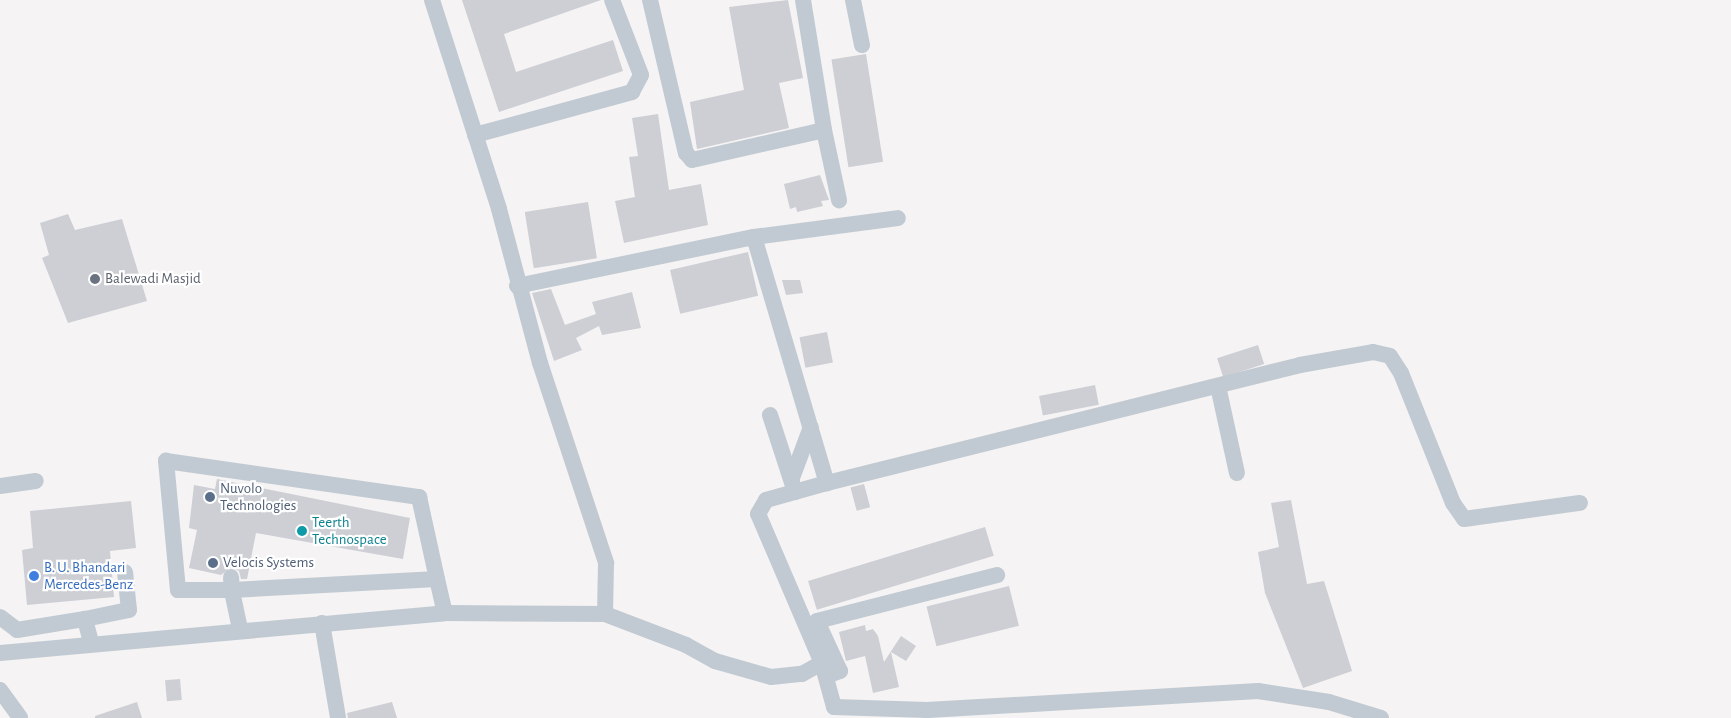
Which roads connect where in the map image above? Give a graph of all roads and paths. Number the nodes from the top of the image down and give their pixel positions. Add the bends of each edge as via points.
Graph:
1 (432, 0) edge
2 (612, 0) edge
3 (650, 0) edge
4 (803, 0) edge
5 (853, 0) edge
6 (862, 45) dead end
7 (824, 130) junction
8 (474, 134) junction
9 (839, 200) dead end
10 (898, 218) dead end
11 (754, 237) junction
12 (517, 286) junction
13 (1218, 386) junction
14 (770, 415) dead end
15 (811, 427) junction
16 (1237, 473) dead end
17 (36, 481) dead end
18 (827, 483) junction
19 (794, 485) junction
20 (0, 486) edge
21 (1580, 504) dead end
22 (126, 572) dead end
23 (997, 575) dead end
24 (437, 579) junction
25 (232, 584) junction
26 (444, 613) junction
27 (605, 614) junction
28 (0, 617) edge
29 (86, 619) junction
30 (322, 623) junction
31 (240, 629) junction
32 (91, 642) junction
33 (0, 653) edge
34 (824, 670) junction
35 (0, 690) edge
36 (20, 718) edge
37 (338, 718) edge
38 (1381, 718) edge

1 - 8 street
2 - 8 street via 641,75 632,92
3 - 7 street via 686,153 692,160
4 - 7 street
5 - 6 street
7 - 9 street
8 - 12 street
10 - 11 street
11 - 12 street
11 - 15 street
12 - 27 street via 606,563
13 - 16 street
13 - 18 street
13 - 21 street via 1300,365 1373,352 1390,356 1401,373 1453,504 1464,519
14 - 19 street
15 - 18 street
15 - 19 street
17 - 20 street
18 - 19 street
19 - 34 street via 766,500 758,514
22 - 29 street via 129,610
23 - 34 street via 817,621 840,671
24 - 25 street
24 - 25 street via 419,497 166,461 178,590
24 - 26 street
25 - 31 street
26 - 27 street
26 - 30 street
27 - 34 street via 715,661 771,677
28 - 29 street via 17,630
29 - 32 street
30 - 31 street
30 - 37 street
31 - 32 street
32 - 33 street
34 - 38 street via 834,707 927,710 1258,691 1328,702
35 - 36 street

